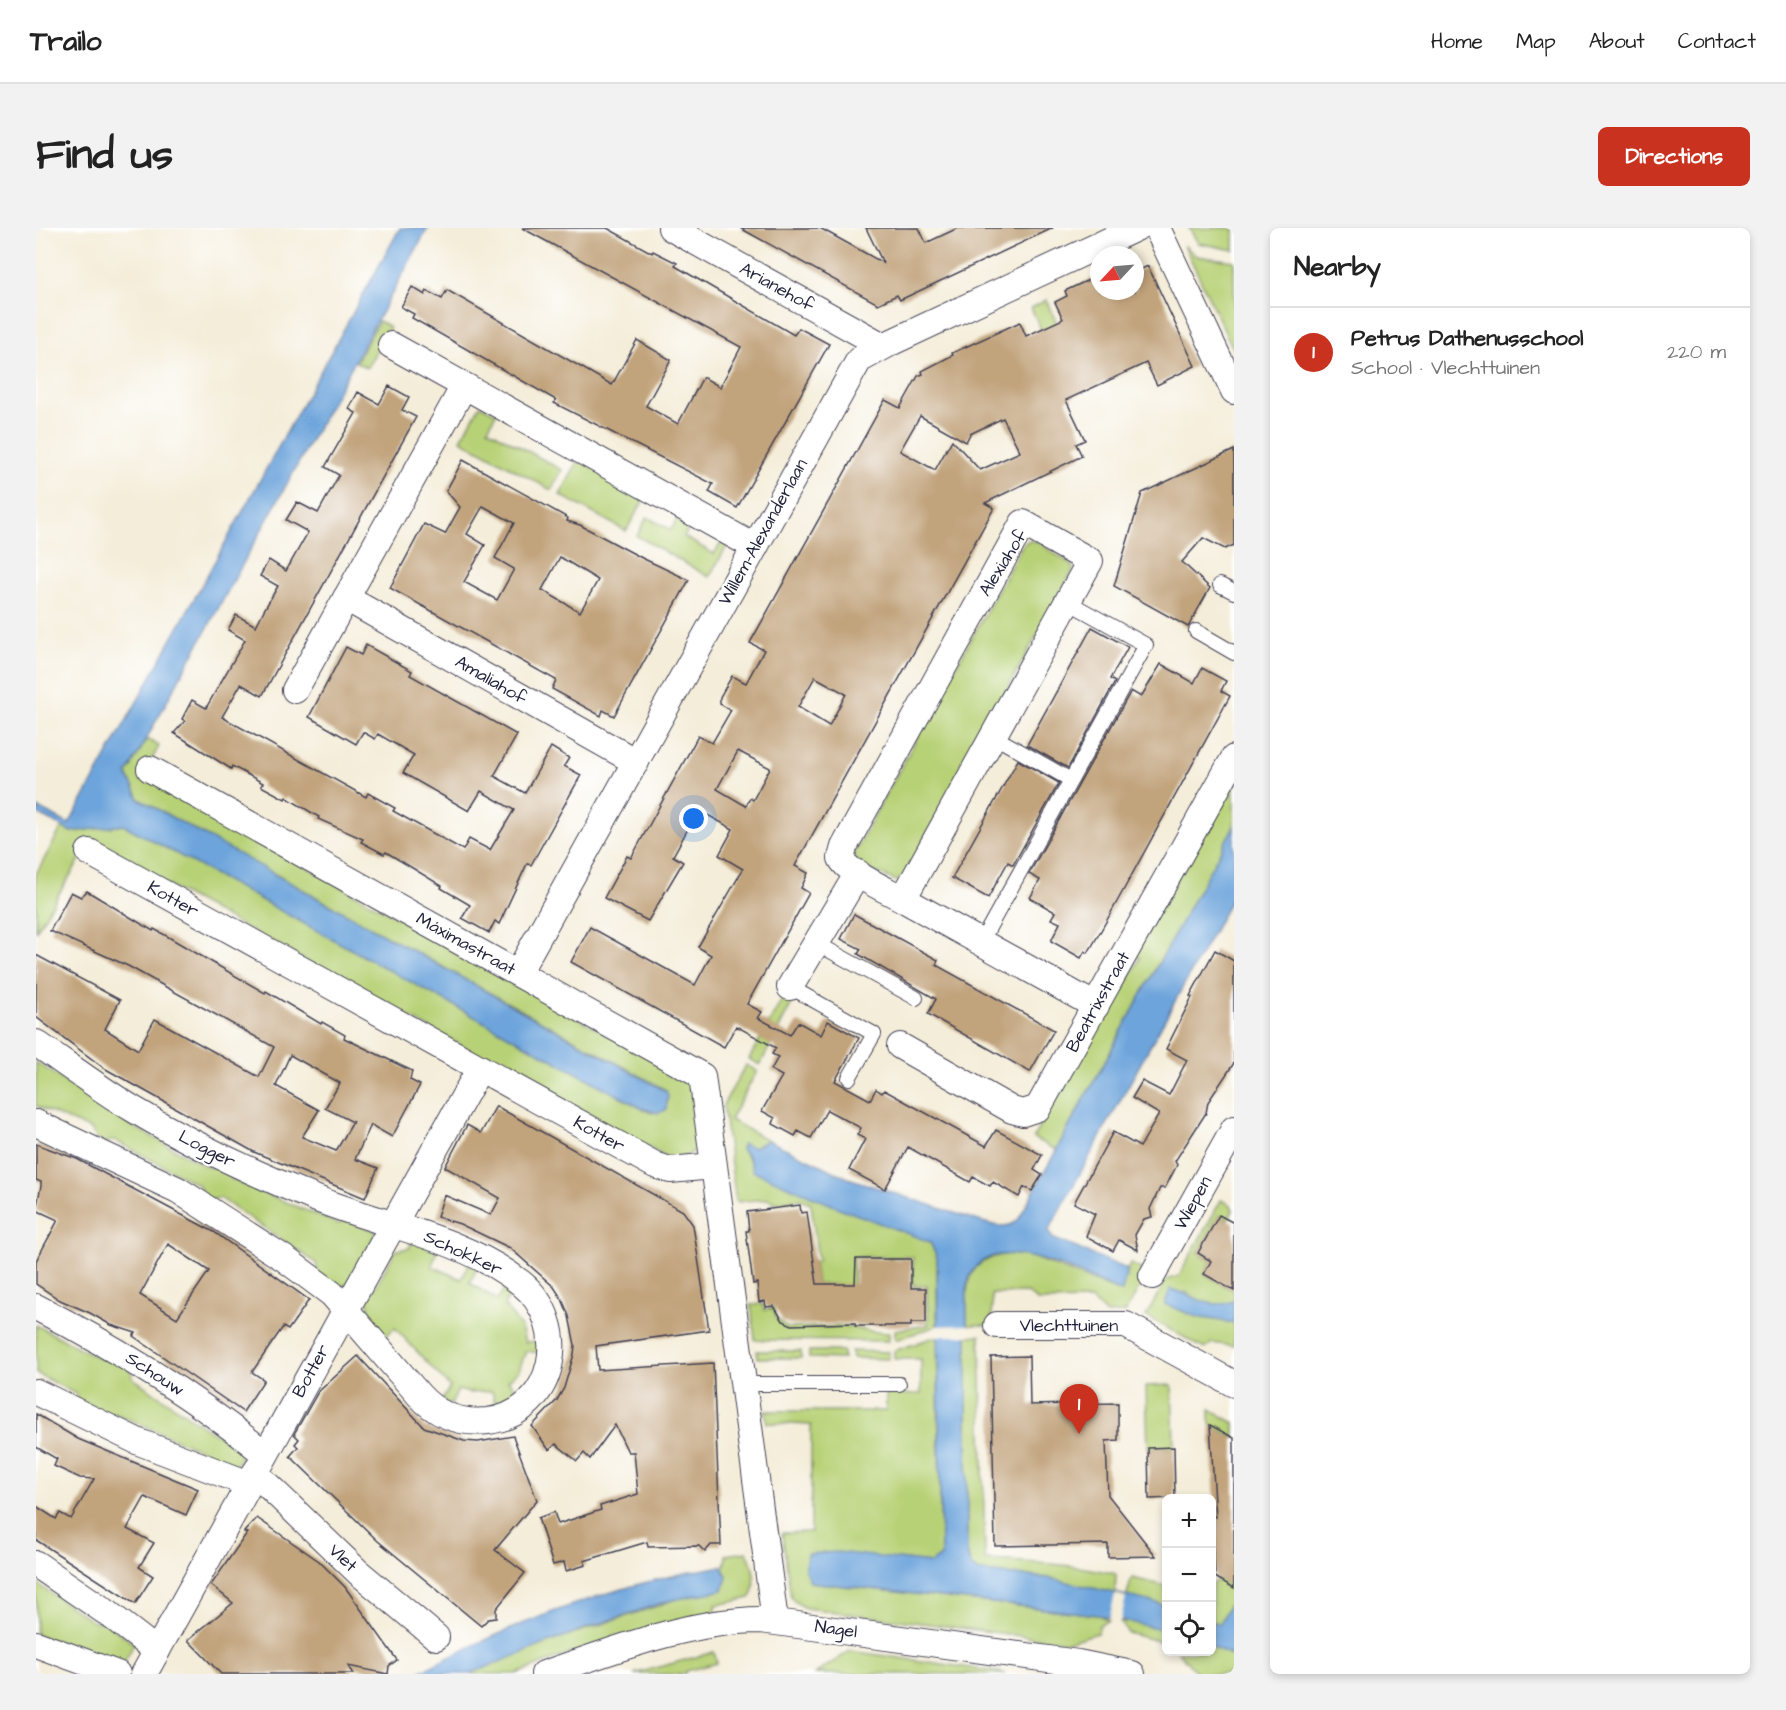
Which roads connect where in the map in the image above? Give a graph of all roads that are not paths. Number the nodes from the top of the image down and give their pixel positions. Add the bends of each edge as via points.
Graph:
1 (671, 228) edge
2 (1136, 228) edge
3 (1157, 228) edge
4 (391, 345) dead end
5 (883, 346) junction
6 (464, 386) junction
7 (1234, 391) edge
8 (755, 547) junction
9 (1220, 585) dead end
10 (1234, 592) edge
11 (346, 598) junction
12 (1068, 602) junction
13 (1196, 631) dead end
14 (1234, 652) edge
15 (295, 690) dead end
16 (993, 736) junction
17 (1234, 758) edge
18 (636, 762) junction
19 (150, 769) dead end
20 (1071, 780) junction
21 (89, 852) dead end
22 (858, 873) junction
23 (903, 899) junction
24 (981, 942) junction
25 (816, 943) junction
26 (518, 973) junction
27 (790, 987) joint
28 (915, 998) dead end
29 (1096, 1006) junction
30 (36, 1043) edge
31 (900, 1046) dead end
32 (480, 1068) junction
33 (849, 1078) dead end
34 (36, 1123) edge
35 (1233, 1134) edge
36 (713, 1166) junction
37 (393, 1225) junction
38 (1152, 1276) dead end
39 (36, 1307) edge
40 (345, 1311) junction
41 (997, 1325) dead end
42 (744, 1384) junction
43 (899, 1384) dead end
44 (1234, 1384) edge
45 (36, 1392) edge
46 (256, 1470) junction
47 (36, 1564) edge
48 (775, 1621) junction
49 (436, 1637) dead end
50 (36, 1644) edge
51 (1028, 1665) edge
52 (152, 1667) edge
53 (117, 1674) edge
54 (544, 1674) edge
55 (1132, 1674) edge

1 - 5 street, Arianehof
2 - 5 street, Willem-Alexanderlaan
3 - 7 street
4 - 6 street
5 - 8 street, Willem-Alexanderlaan via 859,360
6 - 8 street
6 - 11 street
8 - 18 street, Willem-Alexanderlaan
9 - 10 lane
11 - 15 street
11 - 18 street, Amaliahof
12 - 16 street, Alexiahof
12 - 20 lane via 1146,645
12 - 22 street, Alexiahof via 1090,561 1023,523 844,847 842,862
13 - 14 lane
16 - 20 lane
16 - 23 street, Alexiahof
17 - 29 street, Beatrixstraat
18 - 26 street, Willem-Alexanderlaan
19 - 26 street, Máximastraat
20 - 24 lane
21 - 32 street, Kotter
22 - 23 street, Alexiahof
22 - 25 street
23 - 24 street, Alexiahof
24 - 29 street, Alexiahof
25 - 27 street
25 - 28 lane
26 - 36 street, Máximastraat via 702,1076
27 - 33 lane via 874,1034
29 - 31 street, Beatrixstraat via 1045,1099 1033,1112 1012,1110
30 - 37 street, Logger via 134,1109 220,1157 325,1202
32 - 36 street, Kotter via 660,1168
32 - 37 street, Botter
34 - 40 street via 126,1163 221,1215 332,1294
35 - 38 street, Wiepen
36 - 42 street
37 - 40 street, Botter
37 - 40 street, Schokker via 472,1254 514,1278 534,1295 552,1332 552,1358 545,1381 530,1400 501,1418 479,1422 447,1416 424,1401
39 - 46 street, Schouw via 145,1367 203,1406
40 - 46 street, Botter
41 - 44 street, Vlechttuinen via 1126,1325
42 - 43 lane
42 - 48 street
45 - 46 street via 139,1442
46 - 49 street, Vlet via 357,1572
46 - 52 street, Botter
47 - 52 street via 103,1609
48 - 51 street, Nagel
48 - 54 street, Nagel via 739,1621 692,1629
50 - 53 street
51 - 55 street, Nagel via 1101,1666

